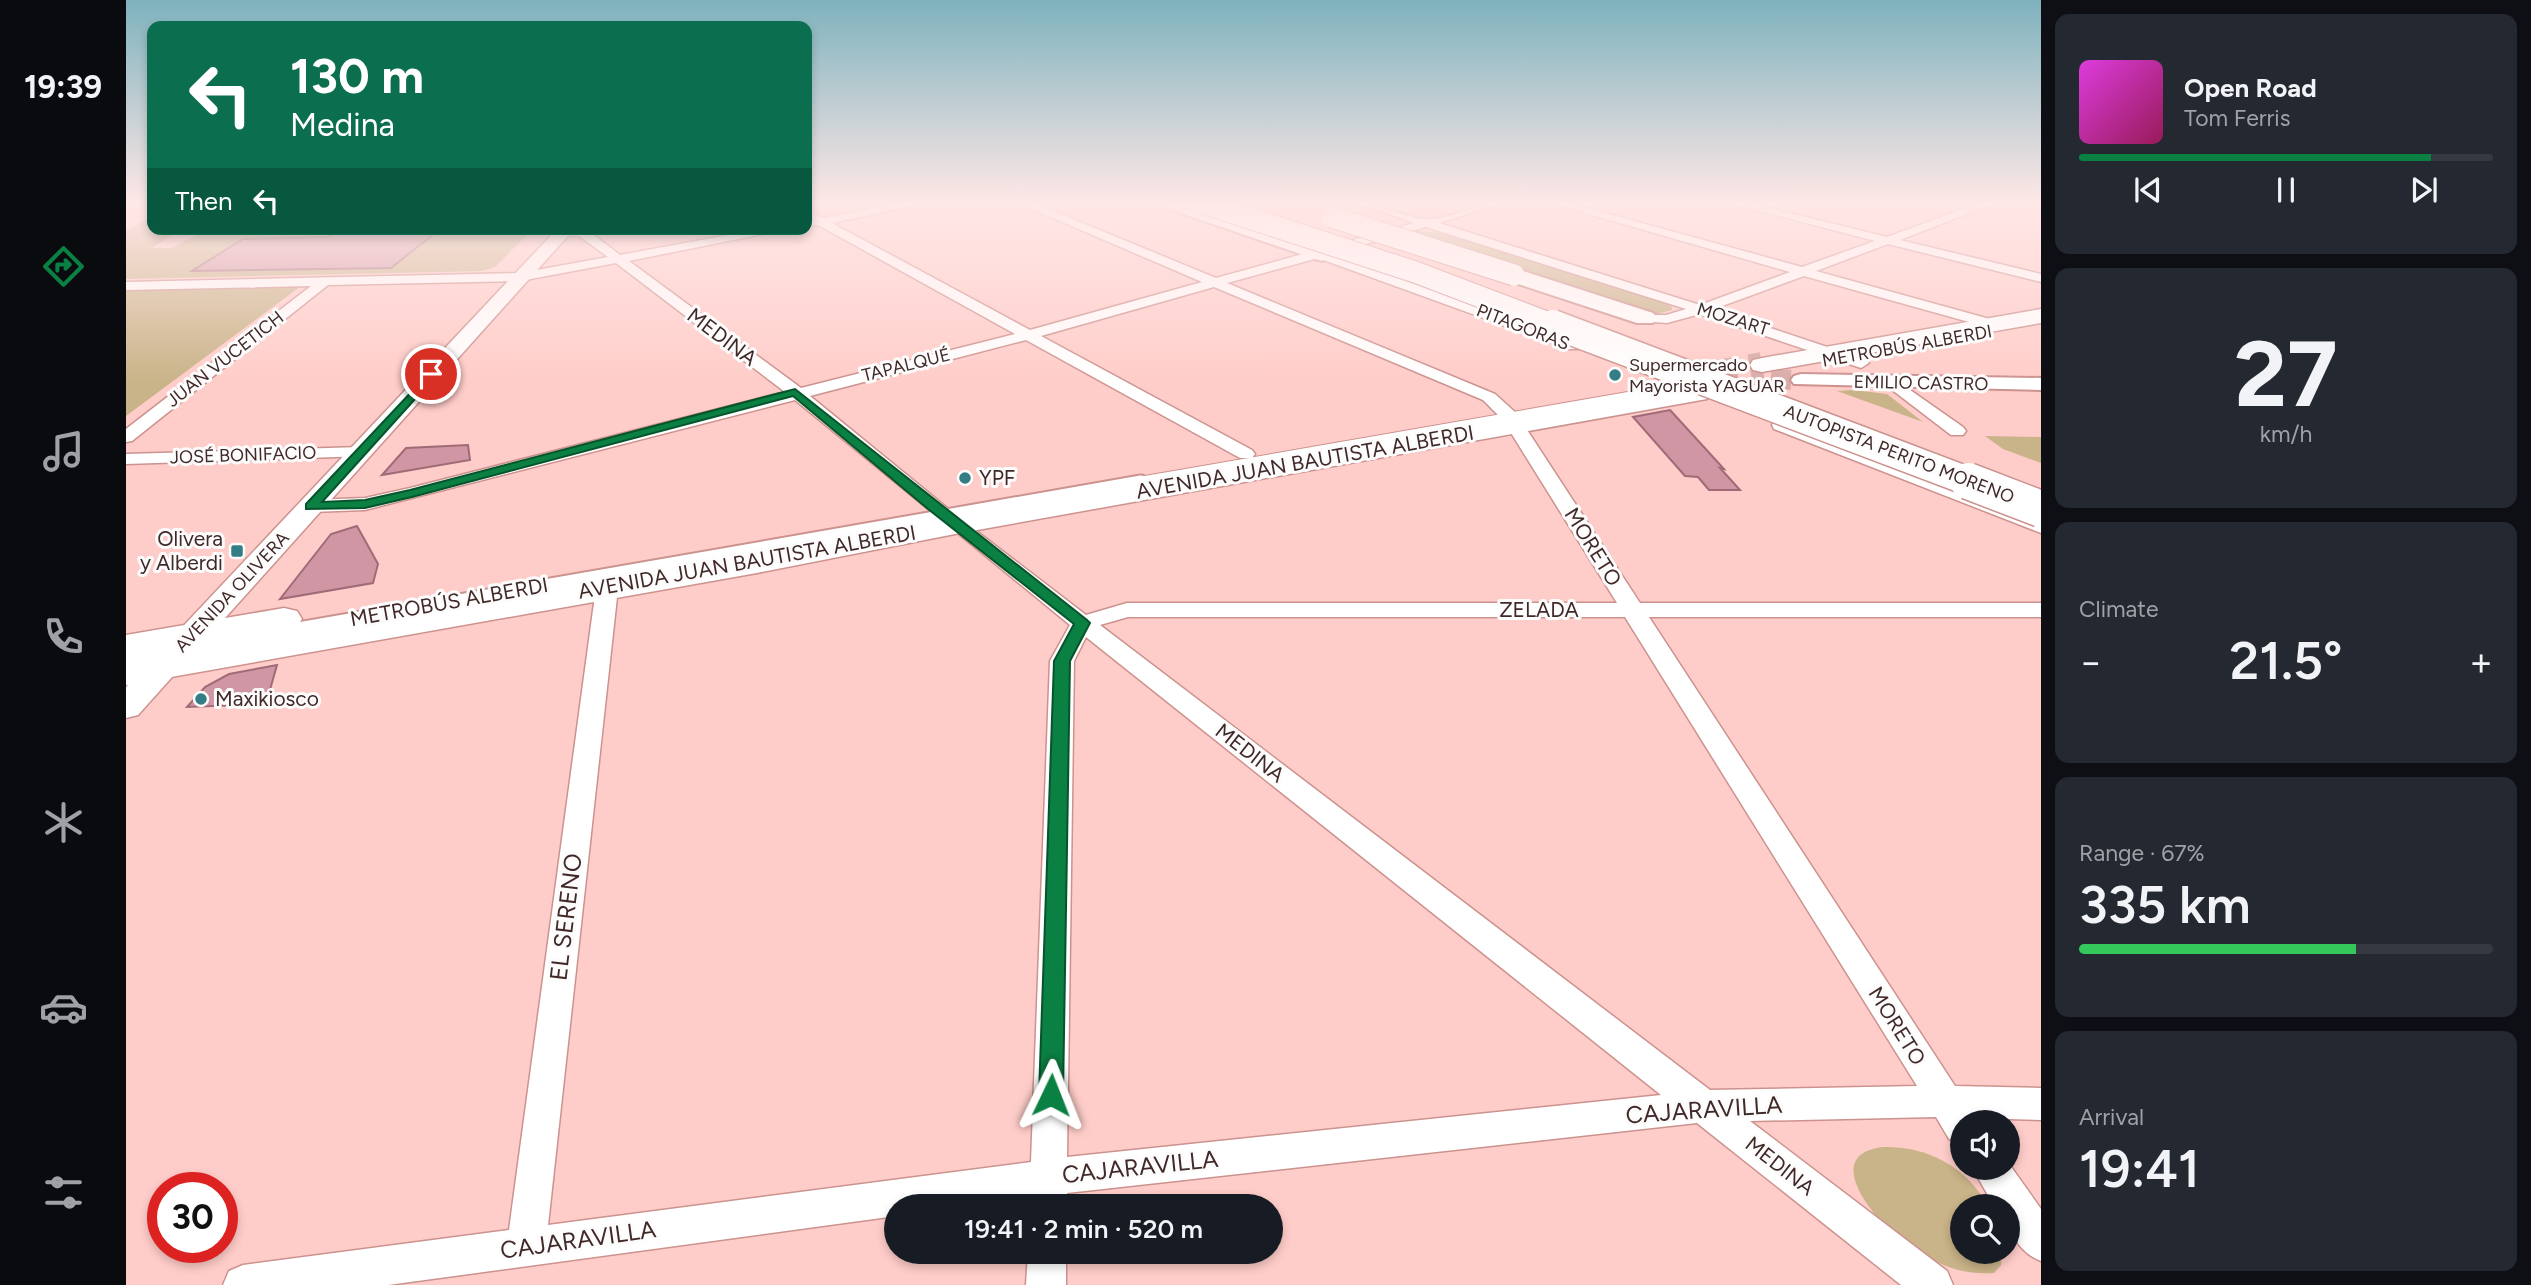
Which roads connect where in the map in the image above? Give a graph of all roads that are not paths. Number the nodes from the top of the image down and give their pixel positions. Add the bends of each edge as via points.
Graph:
1 (534, 263) edge
2 (599, 263) edge
3 (626, 263) edge
4 (890, 263) edge
5 (1166, 263) edge
6 (1291, 263) edge
7 (1344, 263) edge
8 (1385, 263) edge
9 (1437, 263) edge
10 (1476, 263) edge
11 (1554, 263) edge
12 (1773, 263) edge
13 (1824, 263) edge
14 (1980, 263) edge
15 (1802, 271) junction
16 (520, 277) junction
17 (2041, 278) edge
18 (325, 281) junction
19 (1214, 283) junction
20 (126, 286) edge
21 (1701, 309) junction
22 (2041, 316) edge
23 (1645, 318) joint
24 (2041, 323) edge
25 (1992, 324) junction
26 (2041, 332) edge
27 (1028, 335) junction
28 (1848, 358) junction
29 (1782, 372) joint
30 (1894, 383) junction
31 (2041, 384) edge
32 (1683, 387) junction
33 (795, 392) junction
34 (1510, 417) junction
35 (1880, 422) dead end
36 (1957, 431) dead end
37 (126, 437) edge
38 (1930, 440) dead end
39 (360, 452) junction
40 (1246, 454) junction
41 (1967, 454) dead end
42 (126, 459) edge
43 (311, 506) junction
44 (2041, 509) edge
45 (944, 515) junction
46 (2041, 527) edge
47 (607, 588) junction
48 (1633, 610) junction
49 (2041, 610) edge
50 (1082, 623) junction
51 (126, 646) edge
52 (178, 650) junction
53 (126, 658) edge
54 (126, 673) edge
55 (126, 707) edge
56 (2041, 1104) edge
57 (1703, 1106) junction
58 (1950, 1110) edge
59 (1988, 1110) edge
60 (1950, 1114) edge
61 (1999, 1180) edge
62 (1048, 1191) edge
63 (2041, 1242) edge
64 (526, 1247) junction
65 (1047, 1264) edge
66 (243, 1285) edge
67 (1046, 1285) edge
68 (1933, 1285) edge

1 - 16 main road, AVENIDA OLIVERA
2 - 16 street
3 - 33 street, MEDINA
4 - 27 street
5 - 19 street, MORETO
6 - 19 street, TAPALQUÉ
7 - 32 street, PITAGORAS
8 - 44 highway, AUTOPISTA PERITO MORENO, bridge
9 - 35 highway, AUTOPISTA PERITO MORENO
10 - 23 highway, bridge
11 - 21 street, MOZART
12 - 15 street
13 - 15 street
14 - 17 street
15 - 21 street
15 - 25 street
16 - 18 street
16 - 39 main road, AVENIDA OLIVERA
18 - 20 street
18 - 37 street, JUAN VUCETICH
19 - 27 street, TAPALQUÉ
19 - 34 street, MORETO via 1489,397
21 - 23 street via 1667,319
21 - 28 street, MOZART
22 - 25 main road
24 - 28 lane, METROBÚS ALBERDI
25 - 28 main road
26 - 28 main road
27 - 33 street, TAPALQUÉ
27 - 40 street
28 - 29 main road
29 - 30 street, EMILIO CASTRO
30 - 31 street, EMILIO CASTRO
30 - 36 street
32 - 34 main road, AVENIDA JUAN BAUTISTA ALBERDI
32 - 46 street
33 - 43 street, TAPALQUÉ via 412,493 365,504
33 - 45 street, MEDINA
34 - 40 main road, AVENIDA JUAN BAUTISTA ALBERDI
34 - 45 main road, AVENIDA JUAN BAUTISTA ALBERDI
34 - 48 street, MORETO
38 - 41 highway, AUTOPISTA PERITO MORENO
39 - 42 street, JOSÉ BONIFACIO
39 - 43 main road, AVENIDA OLIVERA
40 - 45 main road, AVENIDA JUAN BAUTISTA ALBERDI
43 - 52 main road, AVENIDA OLIVERA
45 - 47 main road, AVENIDA JUAN BAUTISTA ALBERDI
45 - 50 street, MEDINA
45 - 52 main road, AVENIDA JUAN BAUTISTA ALBERDI
47 - 52 main road, AVENIDA JUAN BAUTISTA ALBERDI
47 - 64 street, EL SERENO
48 - 49 street, ZELADA
48 - 50 street, ZELADA via 1127,610
48 - 58 street, MORETO
50 - 57 street, MEDINA
50 - 62 street via 1062,661
51 - 52 main road, AVENIDA JUAN BAUTISTA ALBERDI
52 - 53 lane
52 - 54 main road, AVENIDA JUAN BAUTISTA ALBERDI
52 - 55 main road, AVENIDA OLIVERA
56 - 59 street, CAJARAVILLA
57 - 60 street, CAJARAVILLA
57 - 62 street, CAJARAVILLA
57 - 68 street, MEDINA
61 - 63 street
62 - 64 street, CAJARAVILLA
64 - 66 street, CAJARAVILLA
65 - 67 street

